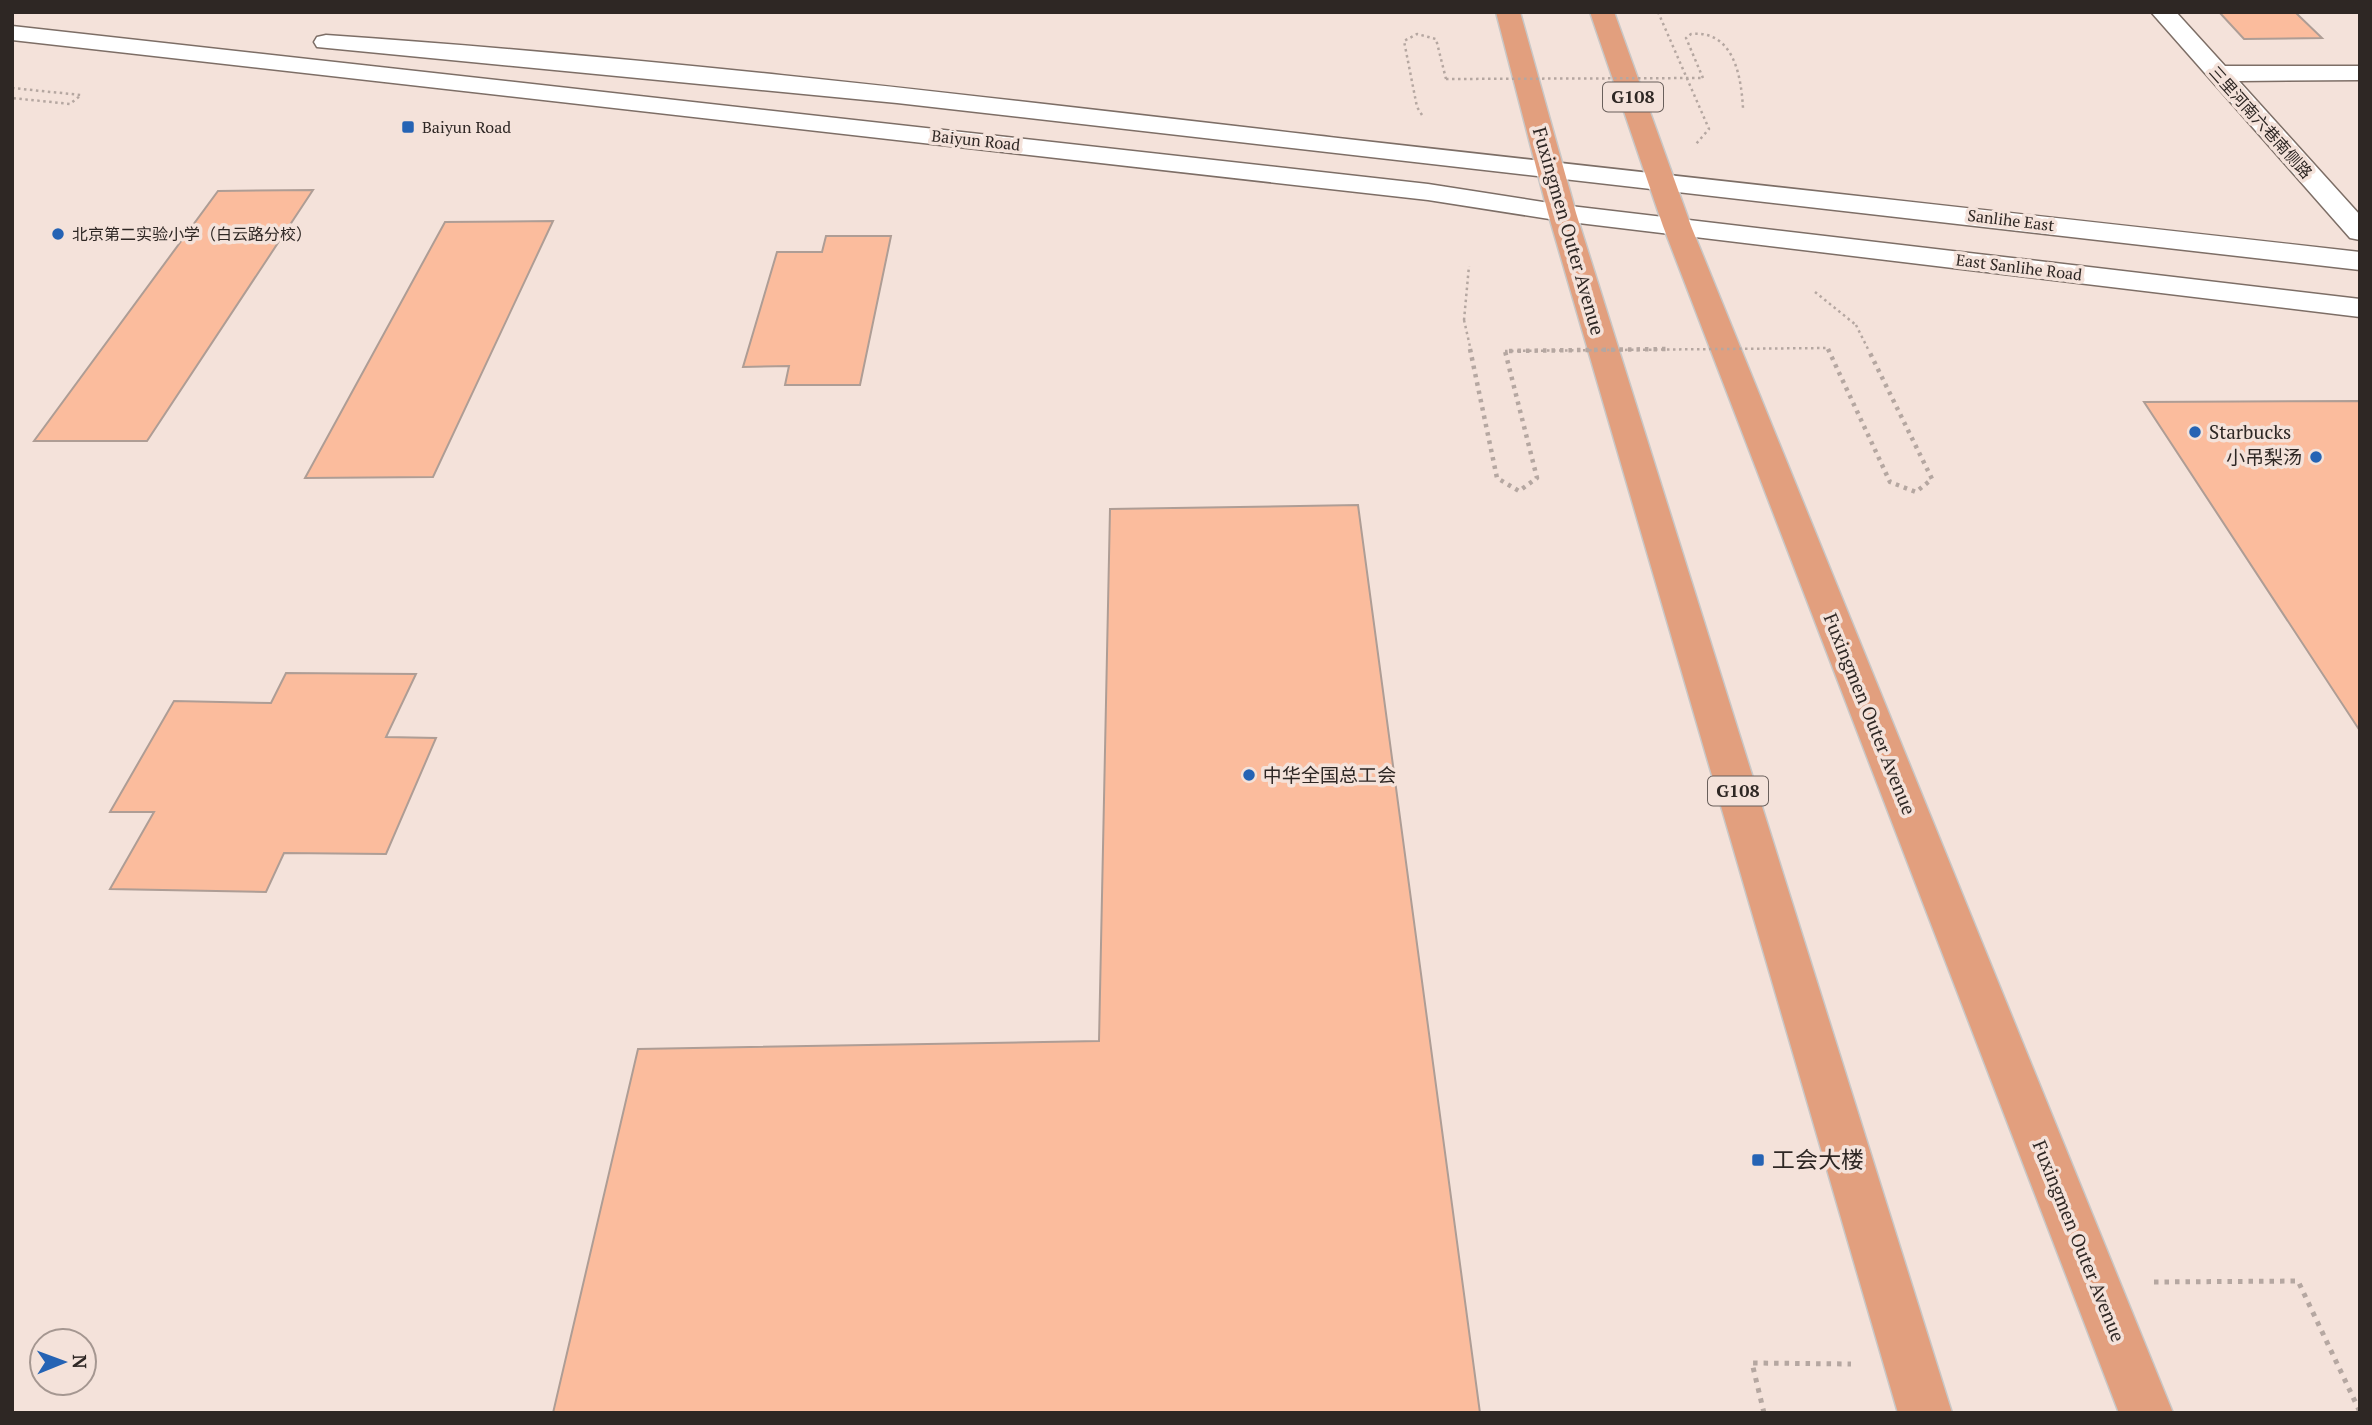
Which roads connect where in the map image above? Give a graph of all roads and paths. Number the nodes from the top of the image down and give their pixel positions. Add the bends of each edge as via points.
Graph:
1 (13, 12) edge
2 (1507, 12) edge
3 (1602, 12) edge
4 (1658, 12) edge
5 (2163, 12) edge
6 (12, 33) edge
7 (260, 37) dead end
8 (299, 40) dead end
9 (2360, 73) edge
10 (2218, 74) junction
11 (12, 88) edge
12 (12, 98) edge
13 (1417, 107) dead end
14 (1743, 108) dead end
15 (1551, 170) junction
16 (1663, 181) junction
17 (1562, 213) junction
18 (1677, 226) junction
19 (2360, 232) edge
20 (2360, 261) edge
21 (1469, 265) dead end
22 (1815, 292) dead end
23 (2360, 308) edge
24 (2095, 1283) junction
25 (1910, 1364) junction
26 (2360, 1412) edge
27 (1763, 1413) edge
28 (1925, 1413) edge
29 (2146, 1413) edge

1 - 7 main road
2 - 15 highway, Fuxingmen Outer Avenue / G108
3 - 16 highway, Fuxingmen Outer Avenue / G108
4 - 16 path via 1709,129
5 - 10 main road, 三里河南六巷南侧路
6 - 17 main road, Baiyun Road via 1428,192
8 - 15 main road, Baiyun Road via 884,94
9 - 10 main road
10 - 19 main road, 三里河南六巷南侧路
11 - 12 path via 81,95 70,104
13 - 14 path, bridge via 1404,41 1417,34 1436,39 1446,79 1703,78 1686,38 1710,34 1720,39 1742,86
15 - 16 main road, Baiyun Road
15 - 17 highway, Fuxingmen Outer Avenue / G108
16 - 18 highway, Fuxingmen Outer Avenue / G108
16 - 20 main road, Sanlihe East
17 - 18 main road, Baiyun Road
17 - 25 highway, Fuxingmen Outer Avenue / G108
18 - 23 main road, East Sanlihe Road
18 - 24 highway, Fuxingmen Outer Avenue / G108
21 - 22 path, bridge via 1464,320 1497,478 1519,491 1536,478 1505,351 1827,348 1890,482 1916,492 1932,479 1856,325
24 - 26 path via 2298,1281
24 - 29 highway, Fuxingmen Outer Avenue / G108
25 - 27 path via 1752,1363
25 - 28 highway, Fuxingmen Outer Avenue / G108

